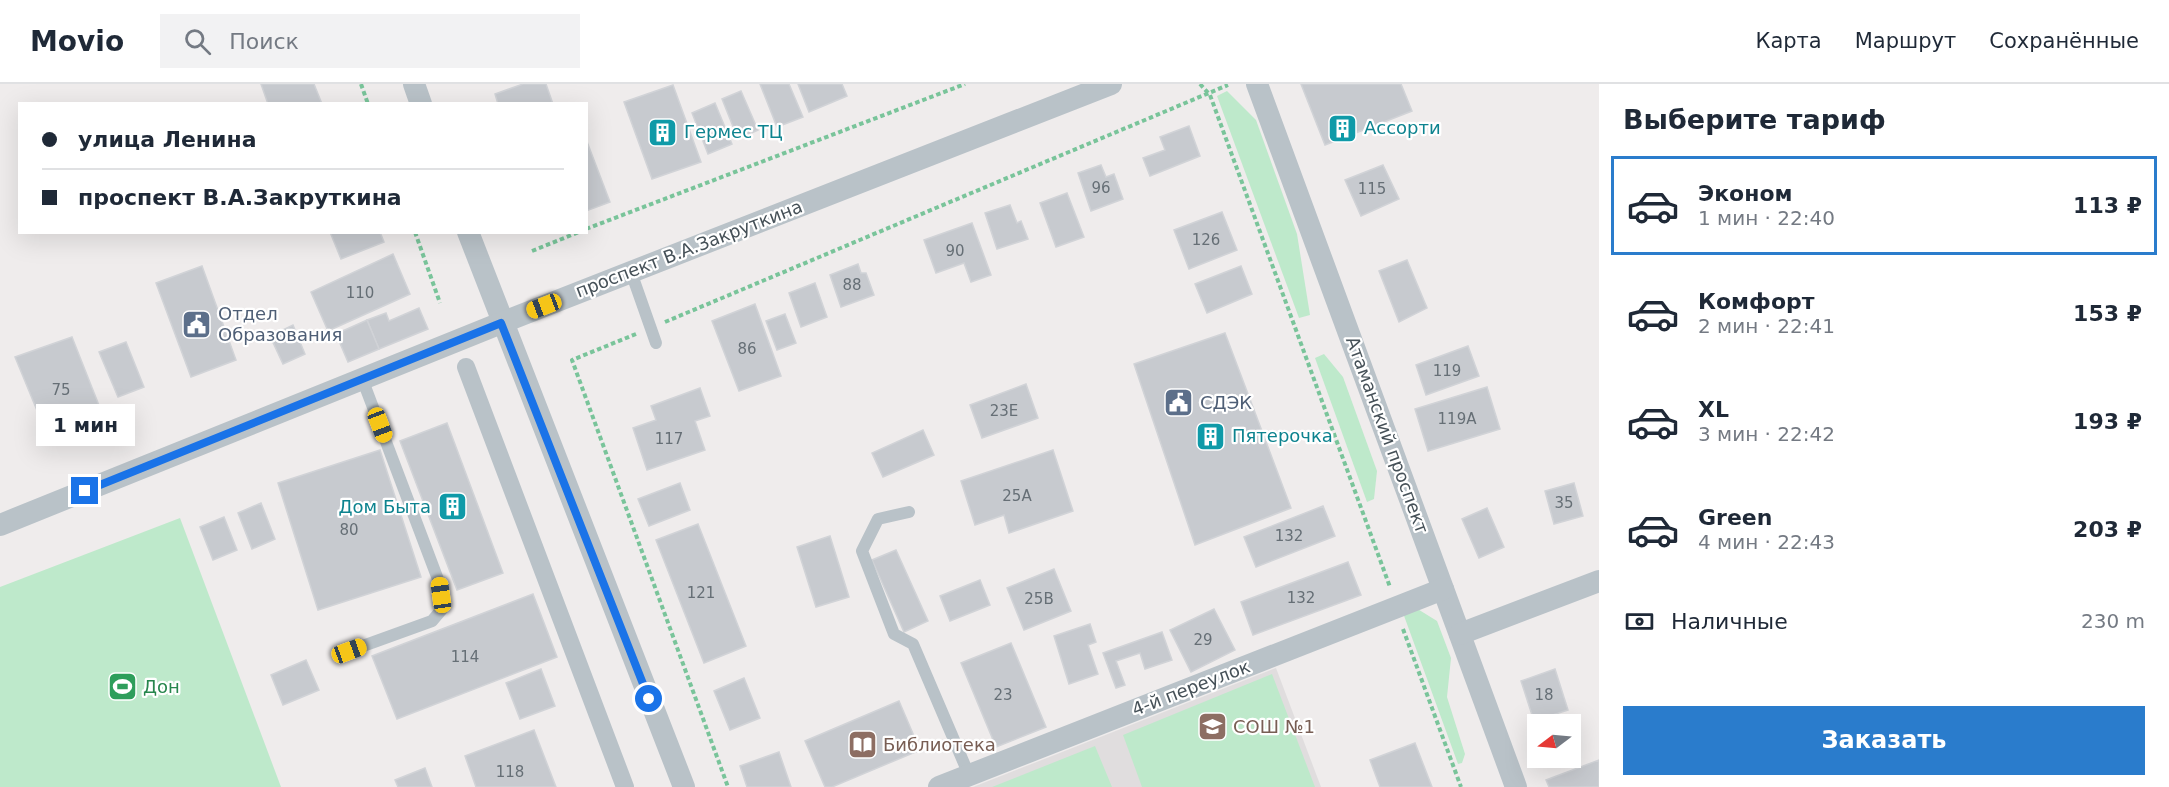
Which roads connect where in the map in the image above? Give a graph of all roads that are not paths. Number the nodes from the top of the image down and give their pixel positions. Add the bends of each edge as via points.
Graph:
1 (414, 84) edge
2 (1111, 84) edge
3 (1257, 84) edge
4 (420, 102) edge
5 (469, 234) edge
6 (631, 272) junction
7 (501, 323) junction
8 (656, 343) dead end
9 (466, 367) dead end
10 (363, 381) junction
11 (909, 512) dead end
12 (0, 525) edge
13 (1599, 581) edge
14 (1443, 589) junction
15 (1460, 634) junction
16 (349, 651) dead end
17 (969, 776) junction
18 (625, 787) edge
19 (684, 787) edge
20 (939, 787) edge
21 (1516, 787) edge

1 - 4 street
2 - 6 street, проспект В.А.Закруткина
3 - 14 street, Атаманский проспект
5 - 7 street
6 - 7 street, проспект В.А.Закруткина
6 - 8 lane
7 - 10 street, проспект В.А.Закруткина
7 - 19 street
9 - 18 street
10 - 12 street, проспект В.А.Закруткина
10 - 16 lane via 439,582 443,608 432,621
11 - 17 lane via 878,519 862,551 894,634 913,644
13 - 15 street
14 - 15 street, Атаманский проспект
14 - 17 street, 4-й переулок
15 - 21 street, Атаманский проспект
17 - 20 street, 4-й переулок

